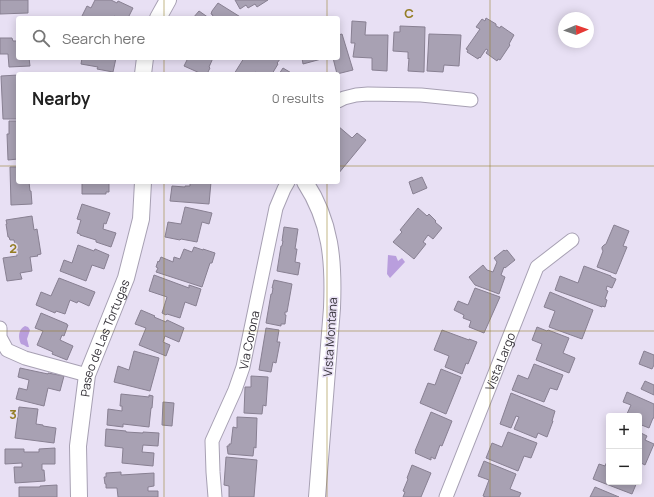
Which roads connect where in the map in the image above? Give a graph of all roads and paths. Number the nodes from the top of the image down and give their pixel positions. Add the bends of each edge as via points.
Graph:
1 (168, 0) edge
2 (159, 16) edge
3 (145, 60) edge
4 (143, 72) edge
5 (340, 100) edge
6 (471, 100) dead end
7 (143, 184) edge
8 (287, 184) edge
9 (306, 184) edge
10 (572, 240) dead end
11 (0, 328) edge
12 (87, 376) junction
13 (79, 497) edge
14 (215, 497) edge
15 (318, 497) edge
16 (446, 497) edge

1 - 2 street
3 - 4 street
5 - 6 street via 368,94 420,95
7 - 12 street, Paseo de Las Tortugas via 141,219 126,278
8 - 14 street, Via Corona via 276,208 243,367 212,441
9 - 15 street, Vista Montana via 319,207 328,236 333,284
10 - 16 street, Vista Largo via 537,267
11 - 12 street via 0,337 7,350 25,358
12 - 13 street, Paseo de Las Tortugas via 78,446

